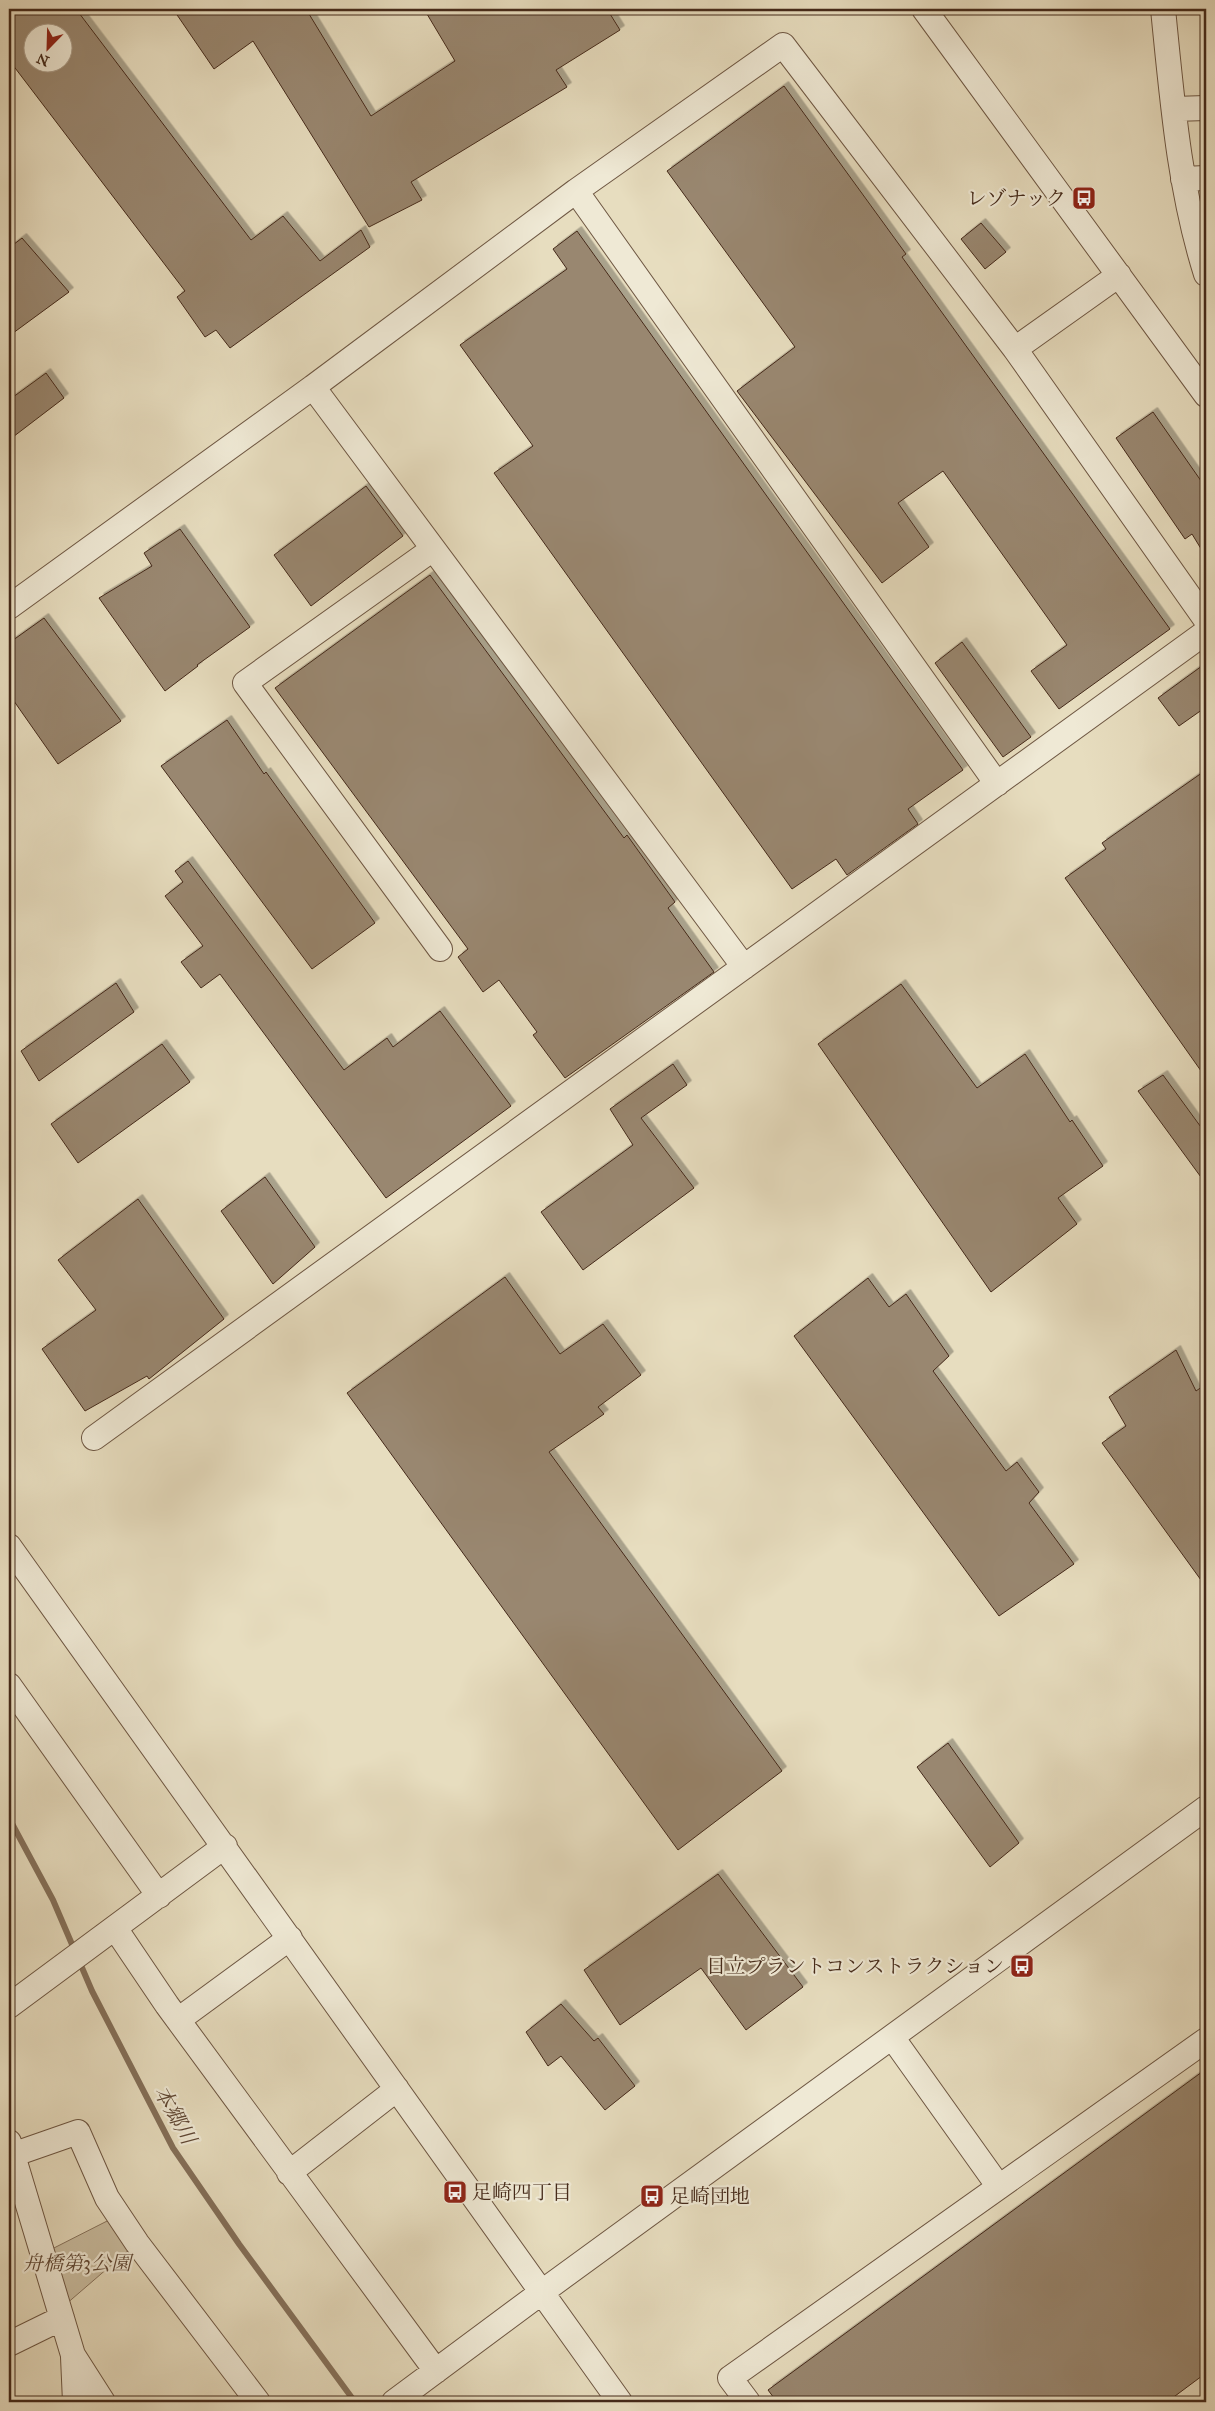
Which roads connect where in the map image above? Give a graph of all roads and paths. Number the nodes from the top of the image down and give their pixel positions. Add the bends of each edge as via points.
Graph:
1 (924, 9) edge
2 (1164, 9) edge
3 (1174, 108) junction
4 (1206, 108) edge
5 (1195, 179) edge
6 (576, 191) junction
7 (1201, 243) edge
8 (1206, 274) edge
9 (1119, 275) junction
10 (1015, 349) junction
11 (314, 387) junction
12 (1206, 395) edge
13 (434, 549) junction
14 (9, 607) edge
15 (1206, 620) edge
16 (1206, 632) edge
17 (997, 784) junction
18 (440, 949) dead end
19 (744, 967) junction
20 (94, 1438) dead end
21 (10, 1551) edge
22 (9, 1685) edge
23 (1206, 1808) edge
24 (225, 1846) junction
25 (158, 1896) junction
26 (115, 1928) junction
27 (290, 1938) junction
28 (9, 2006) edge
29 (178, 2020) junction
30 (892, 2037) junction
31 (1206, 2040) edge
32 (397, 2089) junction
33 (11, 2148) edge
34 (289, 2172) junction
35 (999, 2187) junction
36 (542, 2292) junction
37 (62, 2318) junction
38 (9, 2343) edge
39 (73, 2355) junction
40 (436, 2371) junction
41 (74, 2402) edge
42 (103, 2402) edge
43 (258, 2402) edge
44 (394, 2402) edge
45 (620, 2402) edge
46 (748, 2402) edge

1 - 9 street
2 - 3 street
3 - 4 street
3 - 5 street
5 - 7 street
6 - 10 street via 783,45
6 - 11 street
6 - 17 street
7 - 8 street
9 - 10 street
9 - 12 street
10 - 15 street
11 - 13 street
11 - 14 street
13 - 18 street via 245,683
13 - 19 street
16 - 17 street
17 - 19 street
19 - 20 street
21 - 24 street
22 - 25 street
23 - 30 street
24 - 25 street
24 - 27 street
25 - 26 street
26 - 28 street
26 - 29 street
27 - 29 street
27 - 32 street
29 - 34 street
30 - 35 street
30 - 36 street
31 - 35 street
32 - 34 street
32 - 36 street
33 - 37 street
33 - 43 street via 78,2132 107,2198 137,2243
34 - 40 street
35 - 46 street via 730,2378
36 - 40 street
36 - 45 street
37 - 38 street
37 - 39 street
39 - 41 street
39 - 42 street
40 - 44 street

